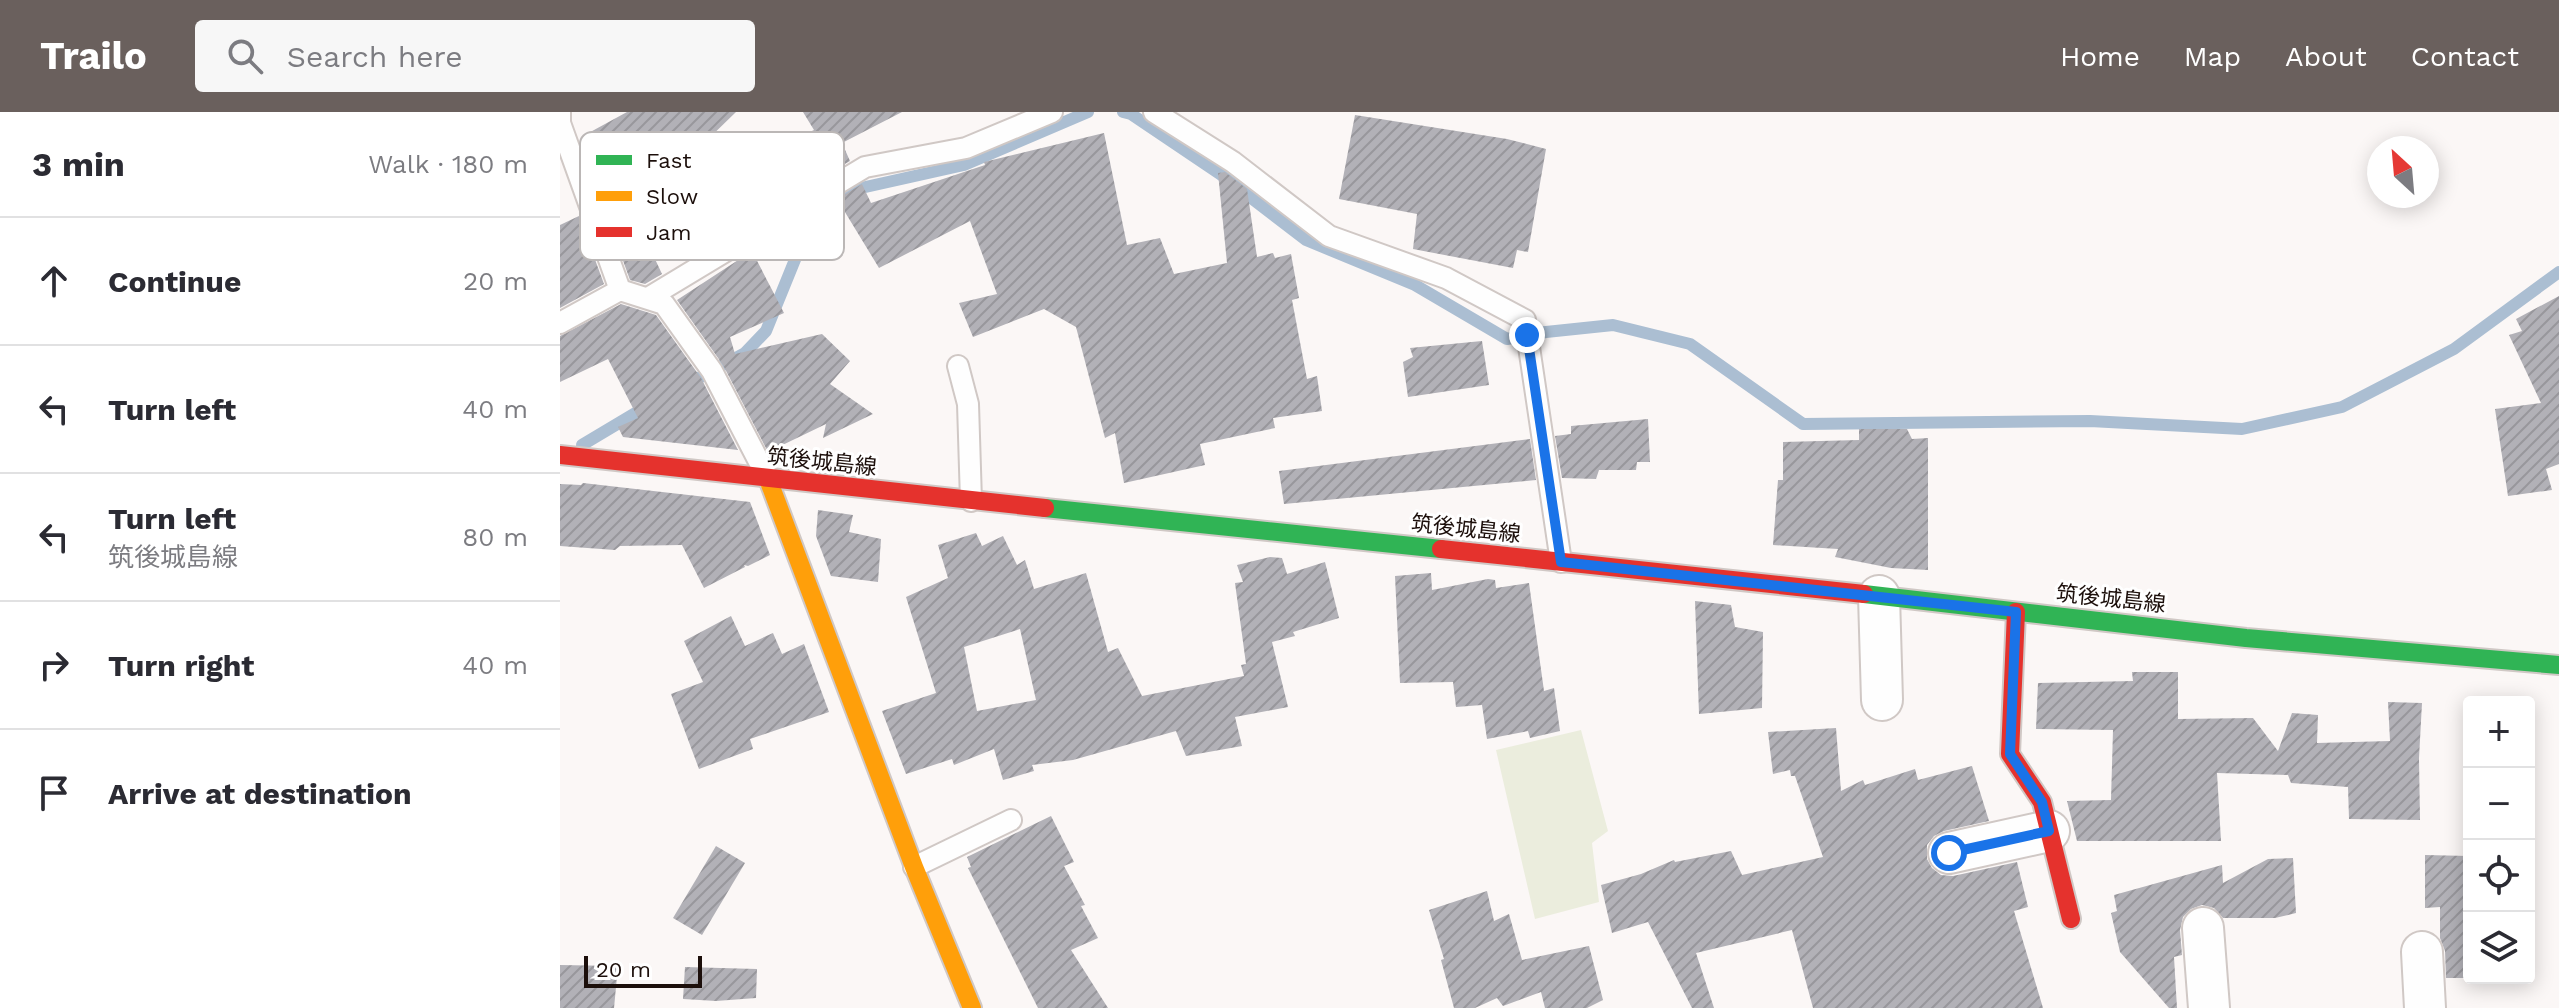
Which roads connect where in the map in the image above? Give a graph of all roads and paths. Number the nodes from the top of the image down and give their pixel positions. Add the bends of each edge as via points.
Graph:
1 (560, 112) edge
2 (1052, 112) edge
3 (1154, 112) edge
4 (580, 179) edge
5 (844, 180) edge
6 (609, 260) edge
7 (711, 260) edge
8 (620, 290) junction
9 (648, 298) junction
10 (560, 323) edge
11 (958, 366) dead end
12 (560, 455) edge
13 (768, 479) junction
14 (971, 501) junction
15 (1561, 562) junction
16 (1879, 596) junction
17 (2016, 612) junction
18 (2559, 665) edge
19 (1882, 700) dead end
20 (1011, 820) dead end
21 (2049, 831) junction
22 (1949, 853) dead end
23 (914, 867) junction
24 (2071, 919) dead end
25 (2203, 928) dead end
26 (2422, 952) dead end
27 (972, 1008) edge
28 (2209, 1008) edge
29 (2425, 1008) edge

1 - 4 lane
2 - 5 lane via 966,148 865,167
3 - 15 lane via 1233,162 1329,236 1446,278 1525,320
6 - 8 lane
7 - 9 lane
8 - 9 lane
8 - 10 lane
9 - 13 lane via 664,304 712,371
11 - 14 lane via 968,404
12 - 13 street, 筑後城島線
13 - 14 street, 筑後城島線
13 - 23 street
14 - 15 street, 筑後城島線
15 - 16 street, 筑後城島線
16 - 17 street, 筑後城島線
16 - 19 street
17 - 18 street, 筑後城島線
17 - 21 street via 2010,754 2042,802
20 - 23 lane
21 - 22 street
21 - 24 street
23 - 27 street
25 - 28 street
26 - 29 street

